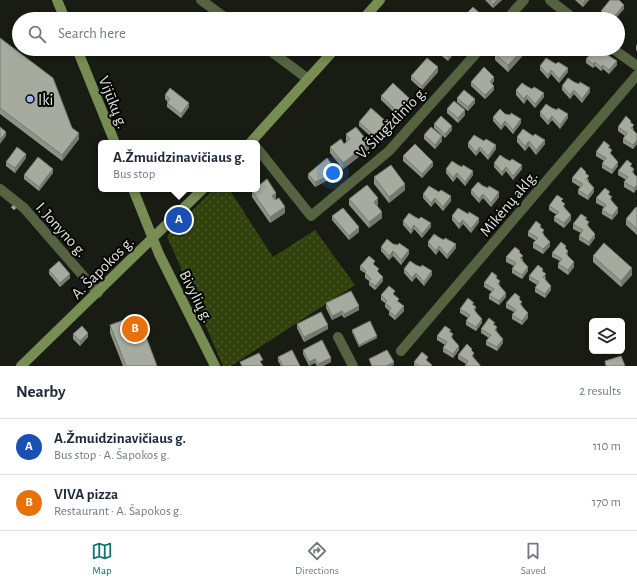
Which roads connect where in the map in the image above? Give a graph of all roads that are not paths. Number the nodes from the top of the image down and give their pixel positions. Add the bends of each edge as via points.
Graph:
1 (57, 0) edge
2 (200, 0) edge
3 (380, 0) edge
4 (524, 0) edge
5 (550, 0) edge
6 (62, 12) edge
7 (216, 12) edge
8 (369, 12) edge
9 (513, 12) edge
10 (565, 12) edge
11 (80, 56) edge
12 (277, 56) edge
13 (329, 56) edge
14 (474, 56) edge
15 (623, 56) edge
16 (637, 66) edge
17 (637, 75) edge
18 (308, 79) junction
19 (113, 140) edge
20 (256, 140) edge
21 (260, 153) edge
22 (0, 189) edge
23 (134, 192) edge
24 (200, 192) edge
25 (152, 239) junction
26 (98, 293) junction
27 (338, 337) dead end
28 (401, 351) dead end
29 (22, 366) edge
30 (215, 366) edge
31 (353, 366) edge

1 - 6 street
2 - 7 street
3 - 8 street
4 - 9 street
5 - 10 street
11 - 19 street, Vijūkų g.
12 - 18 street
13 - 18 street
14 - 21 street, V. Šiugždinio g. via 389,151 311,216
15 - 16 street
17 - 28 street, Mikėnų aklg.
18 - 20 street
22 - 26 street, I. Jonyno g. via 24,208
23 - 25 street
24 - 25 street, A. Šapokos g.
25 - 26 street, A. Šapokos g.
25 - 30 street, Bivylių g.
26 - 29 street, A. Šapokos g.
27 - 31 street

